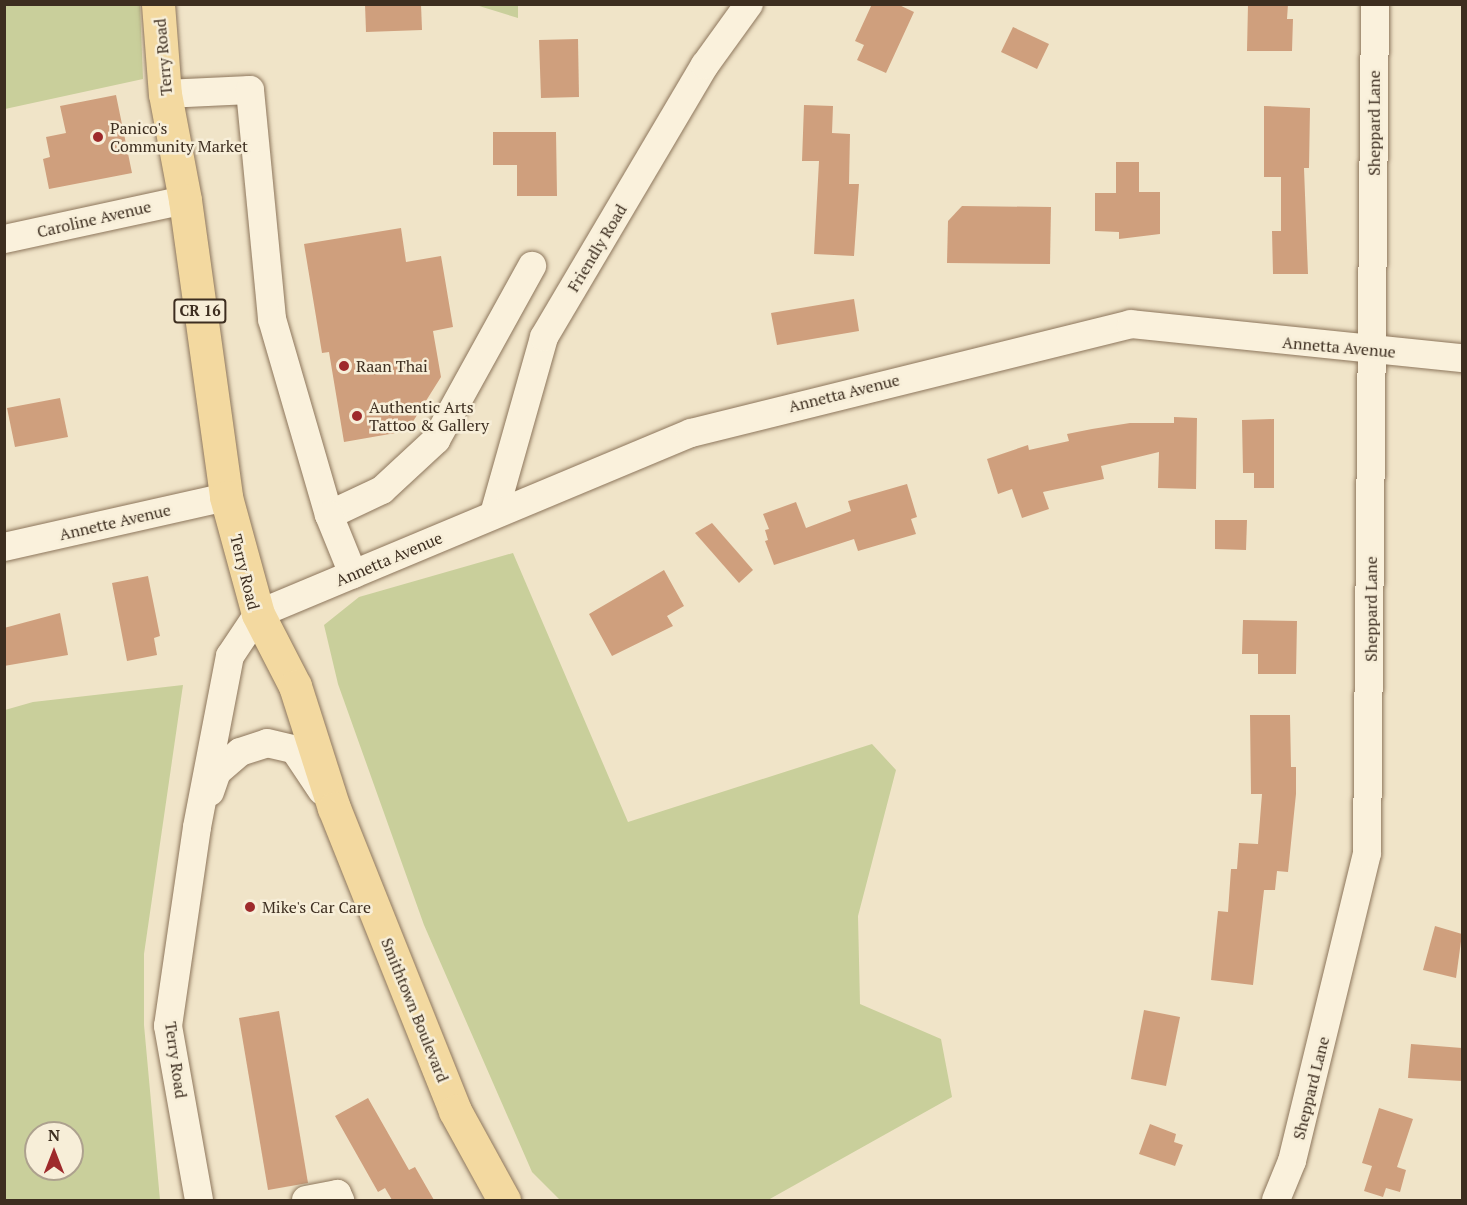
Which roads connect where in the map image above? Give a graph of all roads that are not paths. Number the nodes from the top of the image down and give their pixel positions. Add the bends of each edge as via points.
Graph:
1 (158, 4) edge
2 (749, 4) edge
3 (1376, 4) edge
4 (165, 94) junction
5 (185, 200) junction
6 (4, 239) edge
7 (532, 266) dead end
8 (1372, 350) junction
9 (1462, 358) edge
10 (226, 497) junction
11 (494, 514) junction
12 (329, 515) junction
13 (4, 547) edge
14 (353, 574) junction
15 (258, 614) junction
16 (334, 808) junction
17 (197, 827) junction
18 (199, 1200) edge
19 (306, 1200) edge
20 (340, 1200) edge
21 (504, 1200) edge
22 (1276, 1200) edge

1 - 4 main road, Terry Road / CR 16
2 - 11 street, Friendly Road via 705,66 544,337
3 - 8 street, Sheppard Lane
4 - 5 main road, Terry Road / CR 16
4 - 12 street via 250,90 272,319
5 - 6 street, Caroline Avenue
5 - 10 main road, Terry Road / CR 16
7 - 12 street via 436,440 382,490
8 - 9 street, Annetta Avenue
8 - 11 street, Annetta Avenue via 1131,324 691,433
8 - 22 street, Sheppard Lane via 1366,853 1292,1161
10 - 13 street, Annette Avenue
10 - 15 main road, Terry Road / CR 16
11 - 14 street, Annetta Avenue
12 - 14 street
14 - 15 street, Annetta Avenue
15 - 16 main road, Smithtown Boulevard / CR 16 via 295,686
15 - 17 street, Terry Road via 230,656
16 - 17 street via 294,749 267,743 240,752 217,772
16 - 21 main road, Smithtown Boulevard / CR 16 via 455,1111
17 - 18 street, Terry Road via 168,1026
19 - 20 street via 337,1194

